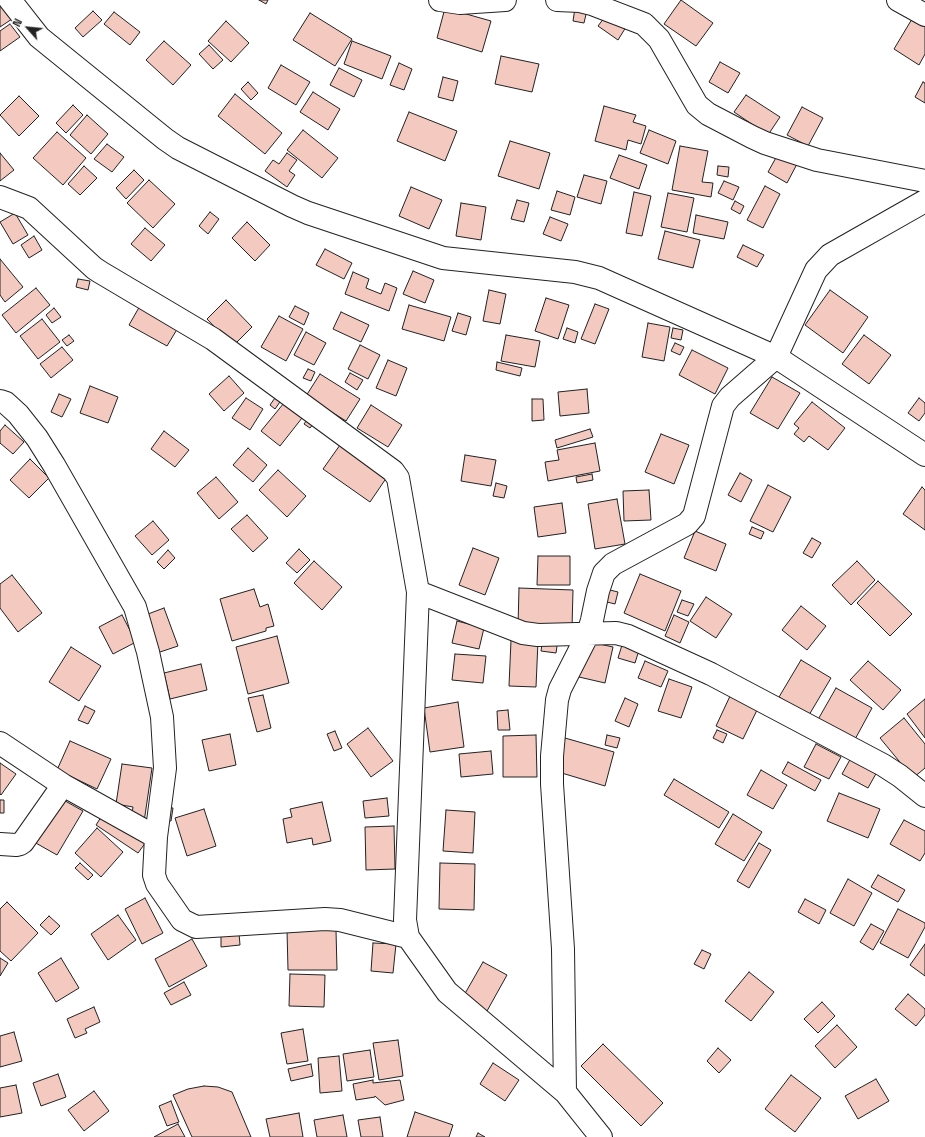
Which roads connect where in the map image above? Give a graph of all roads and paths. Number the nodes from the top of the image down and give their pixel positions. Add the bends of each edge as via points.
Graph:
1 (10, 0) edge
2 (440, 0) edge
3 (505, 0) edge
4 (558, 0) edge
5 (898, 0) edge
6 (925, 16) edge
7 (925, 181) edge
8 (0, 197) edge
9 (925, 201) edge
10 (776, 357) junction
11 (0, 401) edge
12 (925, 455) edge
13 (418, 592) junction
14 (588, 634) junction
15 (0, 743) edge
16 (63, 785) junction
17 (925, 796) edge
18 (156, 837) junction
19 (0, 844) edge
20 (408, 936) junction
21 (565, 1092) junction
22 (602, 1137) edge

1 - 10 street via 39,37 165,139 292,206 443,258 587,274
2 - 3 street via 460,3
4 - 7 street via 592,4 644,24 659,39 697,104 708,114 764,143 817,160
5 - 6 street
8 - 13 street via 29,208 94,268 207,335 393,471 400,487
9 - 10 street via 830,254 816,270
10 - 12 street
10 - 14 street via 723,406 694,516 687,524 613,564 604,573
11 - 18 street via 18,414 37,438 135,607 162,717 165,768
13 - 14 street via 523,633
13 - 20 street via 405,920
14 - 17 street via 616,633 628,636 711,674 883,765
14 - 21 street via 560,689 552,756 563,949
15 - 16 street
16 - 18 street
16 - 19 street via 23,842 16,845
18 - 20 street via 154,875 157,884 182,920 188,924 196,927 325,919 340,920
20 - 21 street via 447,992
21 - 22 street

